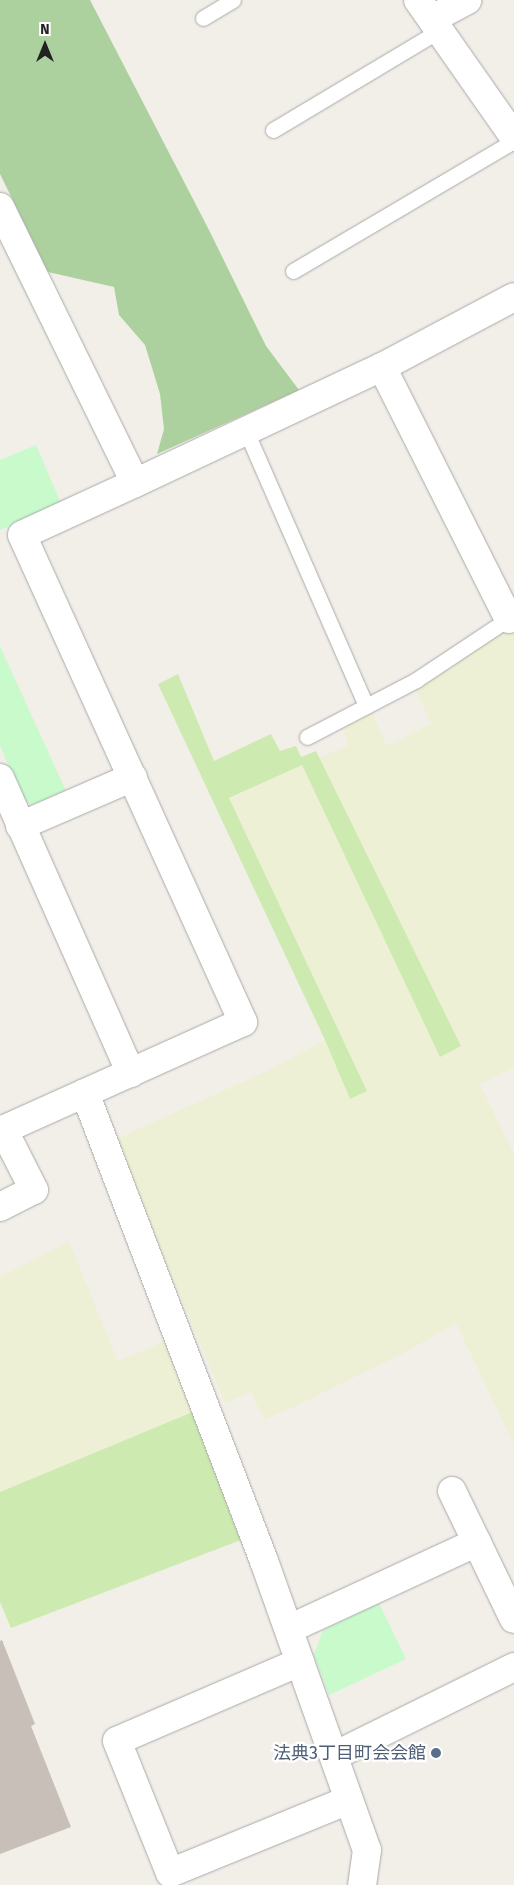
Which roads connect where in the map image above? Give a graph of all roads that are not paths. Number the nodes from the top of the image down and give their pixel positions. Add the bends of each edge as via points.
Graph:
1 (234, 0) edge
2 (467, 0) edge
3 (430, 16) edge
4 (203, 18) dead end
5 (273, 130) dead end
6 (514, 136) edge
7 (514, 141) edge
8 (0, 207) edge
9 (293, 271) dead end
10 (514, 297) edge
11 (382, 368) junction
12 (246, 431) junction
13 (135, 482) junction
14 (11, 540) edge
15 (511, 617) edge
16 (366, 706) junction
17 (307, 737) dead end
18 (0, 778) edge
19 (133, 778) junction
20 (20, 826) junction
21 (131, 1073) junction
22 (85, 1093) junction
23 (1, 1130) edge
24 (0, 1206) edge
25 (452, 1491) dead end
26 (477, 1542) junction
27 (514, 1619) edge
28 (289, 1629) junction
29 (300, 1662) junction
30 (514, 1667) edge
31 (334, 1756) junction
32 (349, 1800) junction
33 (362, 1885) edge

1 - 4 lane
2 - 3 street
3 - 5 lane
3 - 6 street
7 - 9 lane
8 - 13 street
10 - 11 street
11 - 12 street
11 - 15 street
12 - 13 street
12 - 16 lane
13 - 14 street
14 - 19 street
15 - 16 lane via 416,680
16 - 17 lane
18 - 20 street
19 - 20 street
19 - 21 street via 243,1022
20 - 21 street
21 - 22 street
22 - 23 street
22 - 28 street
23 - 24 street via 34,1190
25 - 26 street
26 - 27 street
26 - 28 street
28 - 29 street
29 - 31 street
29 - 32 street via 117,1742 170,1873
30 - 31 street
31 - 32 street
32 - 33 street via 367,1850

